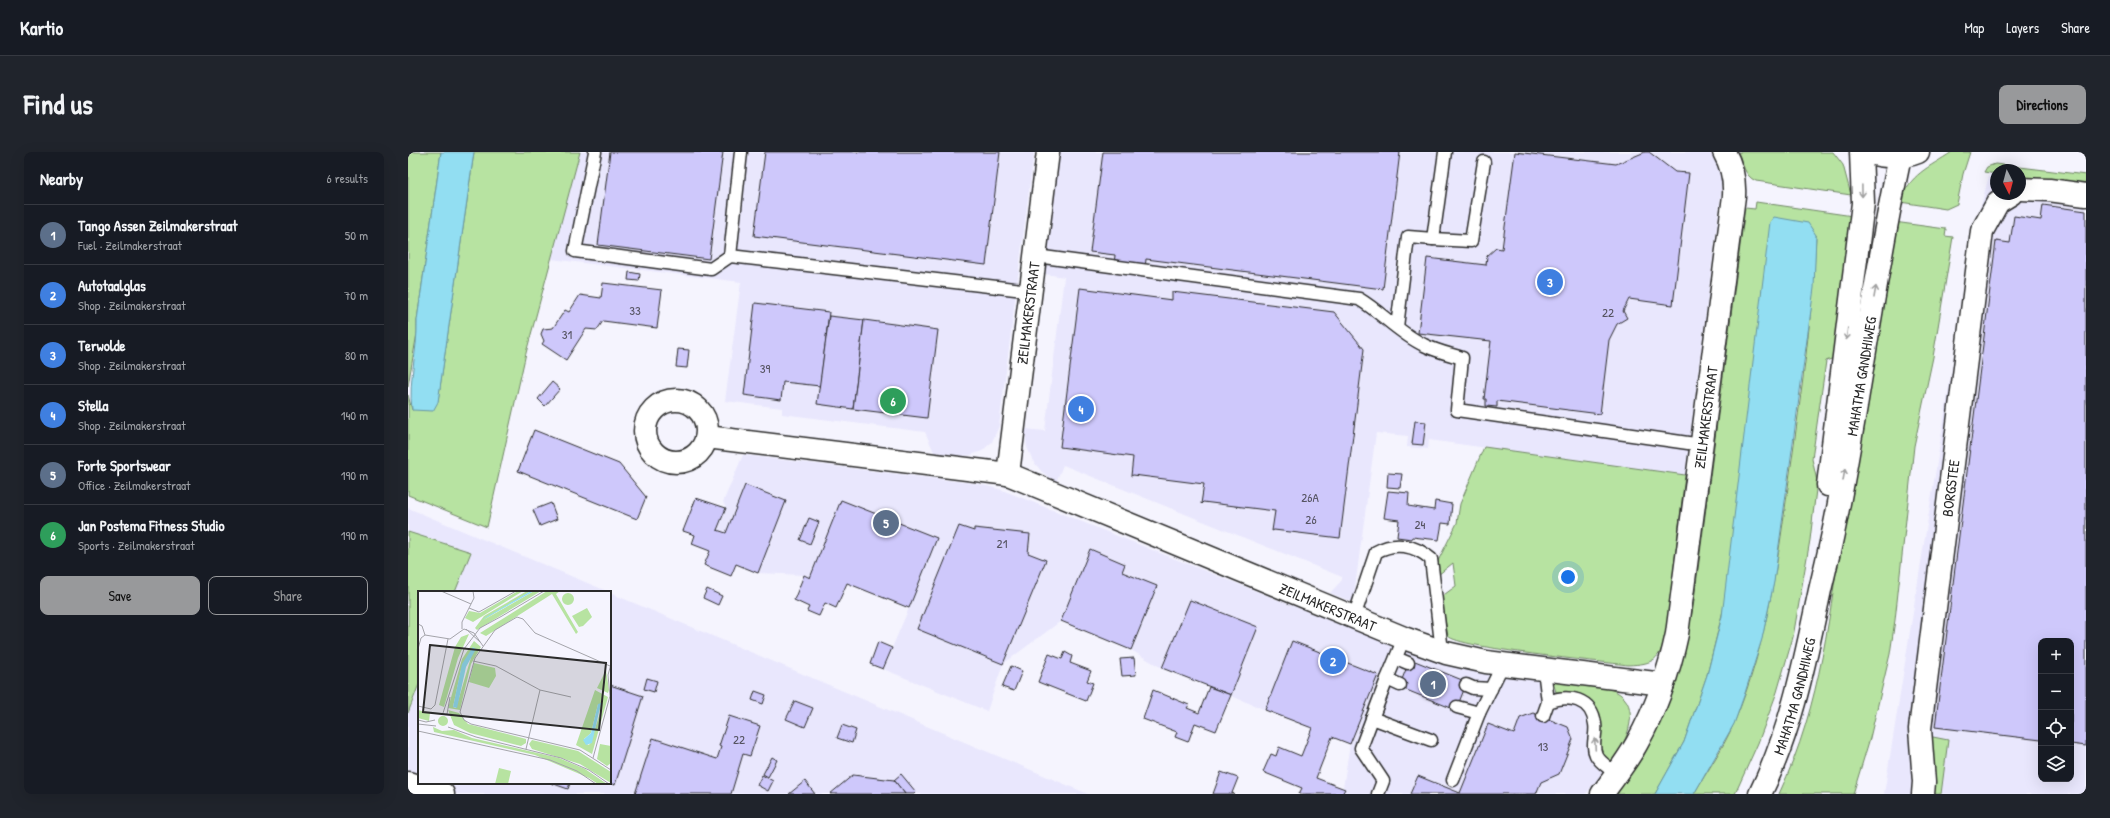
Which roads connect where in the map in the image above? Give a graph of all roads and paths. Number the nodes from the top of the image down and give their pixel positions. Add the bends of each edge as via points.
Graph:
1 (596, 152) edge
2 (741, 152) edge
3 (1048, 152) edge
4 (1445, 152) edge
5 (1724, 152) edge
6 (1862, 152) edge
7 (1866, 152) edge
8 (1909, 154) edge
9 (1484, 162) dead end
10 (2026, 189) edge
11 (2086, 195) edge
12 (2001, 200) edge
13 (1433, 239) junction
14 (730, 256) junction
15 (1036, 256) junction
16 (1031, 291) junction
17 (1397, 327) junction
18 (707, 437) dead end
19 (1702, 445) junction
20 (1008, 474) junction
21 (1819, 595) junction
22 (1354, 617) junction
23 (1404, 638) junction
24 (1442, 651) junction
25 (1396, 658) junction
26 (1408, 663) dead end
27 (1503, 664) junction
28 (1544, 669) junction
29 (1387, 679) junction
30 (1663, 684) junction
31 (1400, 685) dead end
32 (1466, 686) dead end
33 (1490, 689) junction
34 (1548, 702) junction
35 (1457, 707) dead end
36 (1479, 713) junction
37 (1543, 716) dead end
38 (1372, 718) junction
39 (1431, 740) dead end
40 (1616, 774) junction
41 (1453, 780) dead end
42 (408, 782) edge
43 (443, 794) edge
44 (1378, 794) edge
45 (1602, 794) edge
46 (1760, 794) edge
47 (1923, 794) edge

1 - 14 lane via 575,251 711,269
2 - 14 lane
3 - 15 street, ZEILMAKERSTRAAT
4 - 13 lane
5 - 19 street, ZEILMAKERSTRAAT via 1731,166 1735,185
6 -> 21 street, MAHATMA GANDHIWEG via 1863,203 1826,502
7 - 8 street via 1880,156
21 -> 8 street, MAHATMA GANDHIWEG via 1839,504 1889,207
9 - 13 lane via 1471,241
10 - 11 street
12 - 47 street, BORGSTEE via 1982,231 1920,729
13 - 17 lane via 1408,237
14 - 16 lane
15 - 16 street, ZEILMAKERSTRAAT
15 - 17 lane via 1359,299
16 - 20 street, ZEILMAKERSTRAAT
17 - 19 lane via 1423,345 1462,358 1457,410
18 - 20 street, ZEILMAKERSTRAAT
19 - 30 street, ZEILMAKERSTRAAT via 1677,634
20 - 22 street, ZEILMAKERSTRAAT
21 - 46 street, MAHATMA GANDHIWEG via 1798,694 1774,763
22 - 23 street, ZEILMAKERSTRAAT
22 - 24 lane via 1376,552 1387,546 1401,544 1412,548 1431,559
23 - 24 street, ZEILMAKERSTRAAT
23 - 25 lane
24 - 27 street, ZEILMAKERSTRAAT
25 - 26 lane
25 - 29 lane
27 - 28 street, ZEILMAKERSTRAAT
27 - 33 lane
28 - 30 street, ZEILMAKERSTRAAT
28 - 34 lane
29 - 31 lane
29 - 38 lane
30 - 40 street, ZEILMAKERSTRAAT via 1637,744
32 - 33 lane
33 - 36 lane
34 - 37 lane
40 -> 34 lane via 1596,754 1596,724 1589,707 1577,698 1562,698
35 - 36 lane
36 - 41 lane
38 - 39 lane
38 - 44 lane via 1361,748 1383,781
40 - 45 street, ZEILMAKERSTRAAT
42 - 43 street

